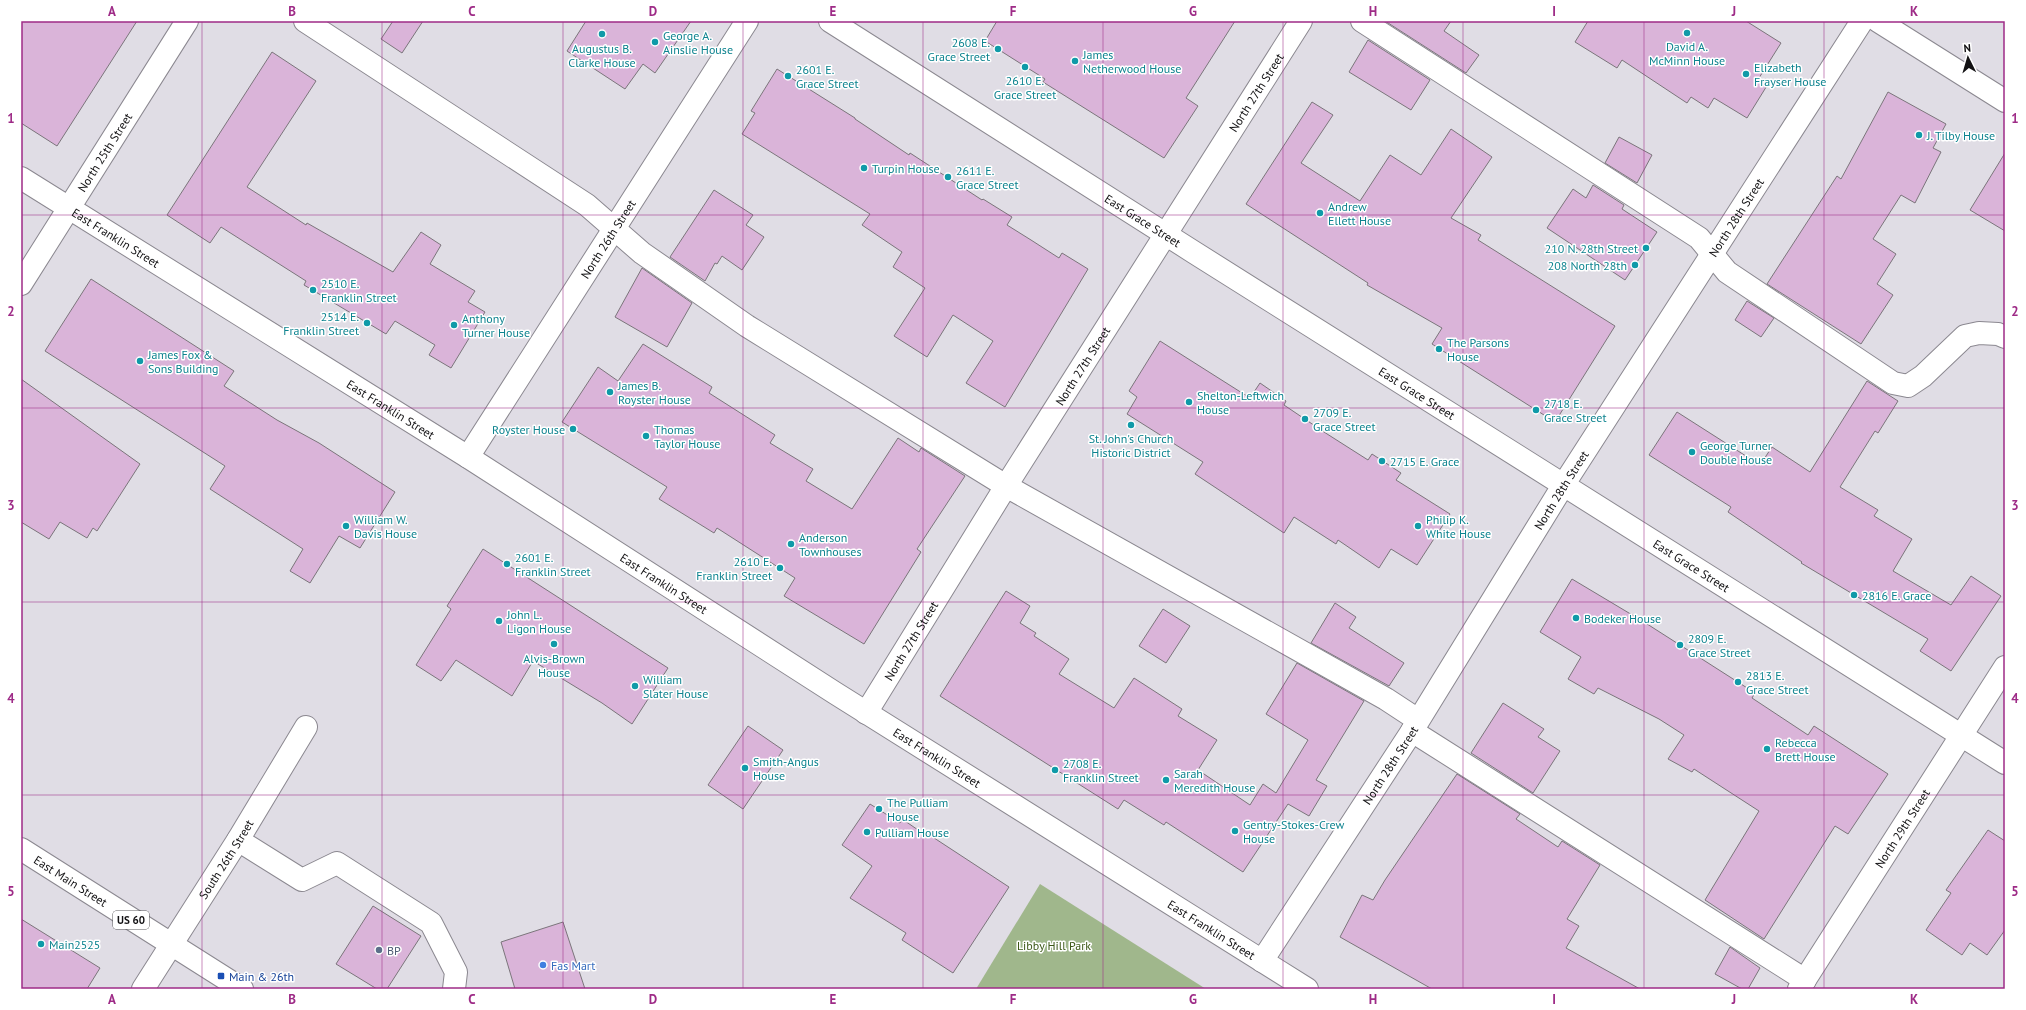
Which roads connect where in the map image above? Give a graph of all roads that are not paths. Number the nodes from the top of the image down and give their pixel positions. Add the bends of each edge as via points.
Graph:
1 (187, 21) edge
2 (305, 21) edge
3 (747, 21) edge
4 (830, 21) edge
5 (1301, 21) edge
6 (1362, 21) edge
7 (1862, 21) edge
8 (1878, 21) edge
9 (2005, 102) edge
10 (21, 178) edge
11 (68, 207) junction
12 (614, 229) junction
13 (1165, 235) junction
14 (1712, 253) junction
15 (21, 284) edge
16 (2005, 337) edge
17 (468, 457) junction
18 (1564, 484) junction
19 (1006, 486) junction
20 (2005, 666) edge
21 (866, 713) junction
22 (1415, 725) junction
23 (306, 727) dead end
24 (1961, 735) junction
25 (2005, 763) edge
26 (238, 840) junction
27 (21, 849) edge
28 (170, 945) junction
29 (1262, 961) junction
30 (1802, 985) edge
31 (1294, 986) edge
32 (143, 989) edge
33 (242, 989) edge
34 (454, 989) edge

1 - 11 street, North 25th Street
2 - 12 street via 587,205
3 - 12 street, North 26th Street
4 - 13 street, East Grace Street
5 - 13 street, North 27th Street
6 - 14 street via 1700,238
7 - 14 street, North 28th Street
8 - 9 street
10 - 11 street, East Franklin Street
11 - 15 street, North 25th Street
11 - 17 street, East Franklin Street
12 - 17 street, North 26th Street
12 - 19 street via 642,253 747,326
13 - 18 street, East Grace Street
13 - 19 street, North 27th Street
14 - 16 street via 1727,272 1893,383 1908,386 1923,376 1965,336 1979,333
14 - 18 street, North 28th Street
17 - 21 street, East Franklin Street
18 - 22 street, North 28th Street
18 - 24 street, East Grace Street
19 - 21 street, North 27th Street
19 - 22 street via 1386,699
20 - 24 street, North 29th Street
21 - 29 street, East Franklin Street
22 - 29 street, North 28th Street
22 - 30 street
23 - 26 street, South 26th Street
24 - 25 street, East Grace Street
24 - 30 street, North 29th Street
26 - 28 street, South 26th Street
26 - 34 street via 302,880 337,863 431,922 456,972
27 - 28 street, East Main Street / US 60
28 - 32 street, South 26th Street
28 - 33 street, East Main Street / US 60
29 - 31 street, East Franklin Street

